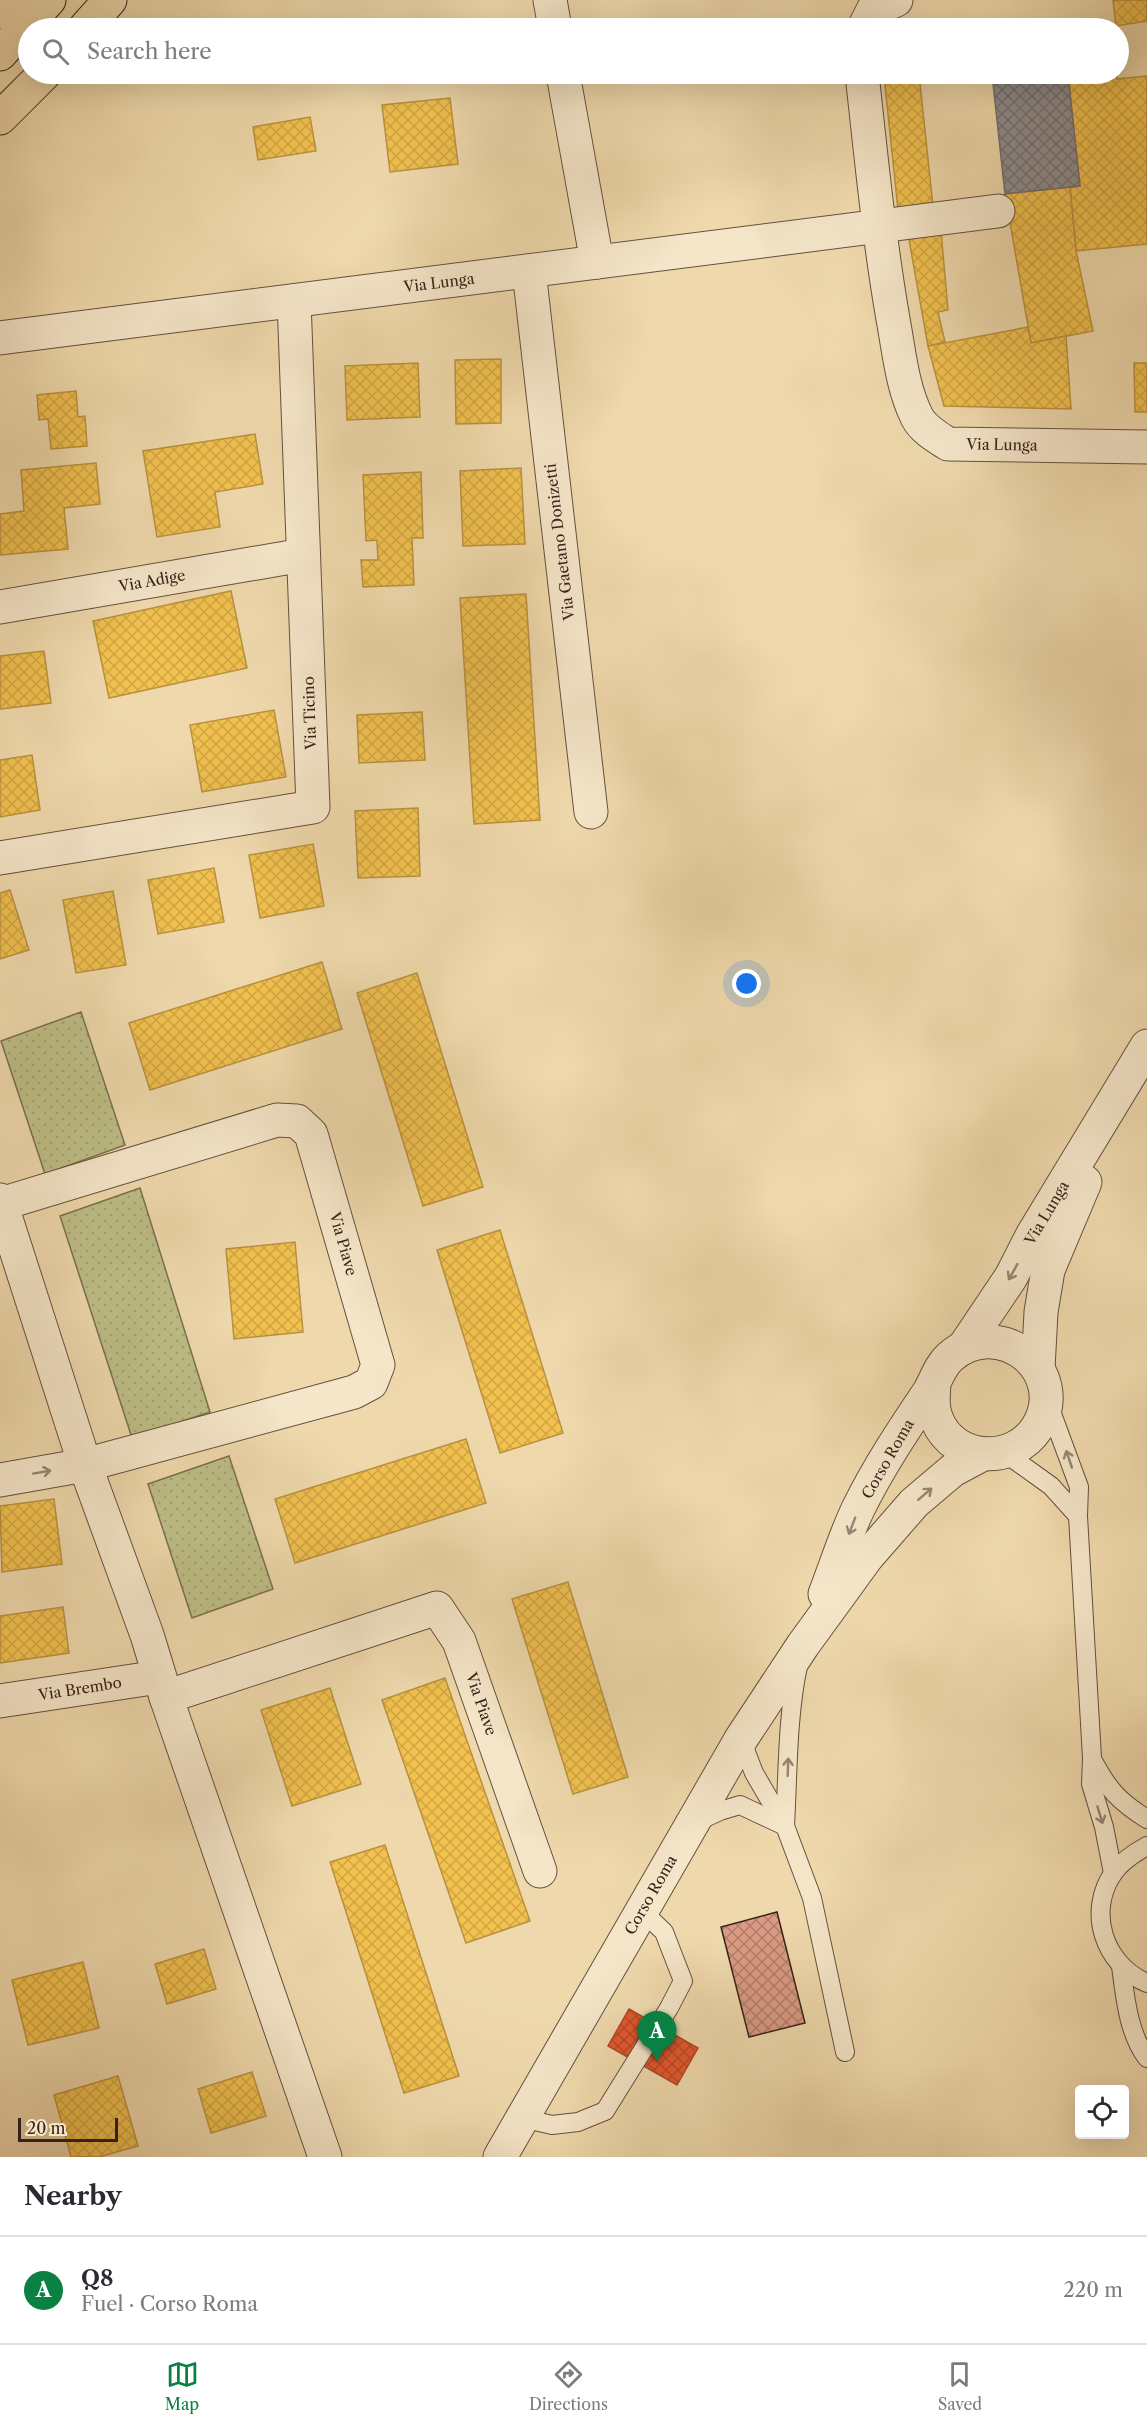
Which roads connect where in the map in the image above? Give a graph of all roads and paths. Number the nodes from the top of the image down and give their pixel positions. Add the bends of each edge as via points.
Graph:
1 (11, 0) edge
2 (49, 0) edge
3 (110, 0) edge
4 (550, 0) edge
5 (896, 0) edge
6 (0, 12) edge
7 (33, 18) edge
8 (94, 18) edge
9 (553, 18) edge
10 (869, 18) edge
11 (18, 34) edge
12 (0, 54) edge
13 (34, 84) edge
14 (565, 84) edge
15 (863, 84) edge
16 (0, 118) edge
17 (998, 211) dead end
18 (879, 228) junction
19 (597, 262) junction
20 (529, 271) junction
21 (294, 301) junction
22 (0, 338) edge
23 (1147, 447) edge
24 (303, 555) junction
25 (0, 607) edge
26 (591, 812) dead end
27 (0, 858) edge
28 (1147, 1046) edge
29 (1129, 1078) junction
30 (1, 1202) edge
31 (10, 1264) edge
32 (964, 1347) junction
33 (934, 1384) junction
34 (1042, 1384) junction
35 (994, 1454) junction
36 (85, 1465) junction
37 (0, 1480) edge
38 (1078, 1516) junction
39 (806, 1641) junction
40 (162, 1687) junction
41 (0, 1701) edge
42 (741, 1739) junction
43 (1092, 1758) junction
44 (1147, 1819) edge
45 (693, 1824) junction
46 (785, 1826) junction
47 (1147, 1846) edge
48 (540, 1871) dead end
49 (1113, 1873) junction
50 (642, 1911) junction
51 (1121, 1966) junction
52 (1147, 1983) edge
53 (845, 2052) dead end
54 (1147, 2058) edge
55 (522, 2118) junction
56 (325, 2157) edge
57 (500, 2157) edge

1 - 6 highway
2 - 7 highway
3 - 8 highway
4 - 9 street
5 - 10 street via 873,10
11 - 12 highway
13 - 16 highway
14 - 19 street
15 - 18 street, Via Lunga
17 - 18 street, Via Lunga
18 - 19 street, Via Lunga
18 - 23 street, Via Lunga via 903,374 917,418 930,432 948,444
19 - 20 street, Via Lunga
20 - 21 street, Via Lunga
20 - 26 street, Via Gaetano Donizetti
21 - 22 street, Via Lunga
21 - 24 street, Via Ticino
24 - 25 street, Via Adige
24 - 27 street, Via Ticino via 313,807
28 - 29 street, Via Lunga
29 -> 32 street, Via Lunga via 1033,1234 1011,1277
29 - 34 street, Via Lunga via 1048,1270 1041,1312
30 - 31 street, Via Piave
30 - 36 street, Via Piave via 277,1120 297,1121 311,1134 378,1365 371,1383 354,1392
31 - 36 street, Via Piave
32 - 33 street, Corso Roma via 949,1358
32 - 34 street via 1000,1342 1017,1348 1029,1357
33 - 35 street, Corso Roma via 937,1421 947,1437 963,1448
33 -> 39 street, Corso Roma via 858,1509
34 - 35 street, Corso Roma via 1044,1411 1034,1432 1026,1441
38 -> 34 lane via 1079,1487
35 - 38 lane via 1051,1486
39 -> 35 street, Corso Roma via 867,1557 914,1503 953,1470
37 -> 36 street
36 - 40 street, Via Piave
38 - 43 lane
39 - 42 street, Corso Roma
46 -> 39 lane via 794,1684
40 - 41 street, Via Brembo
40 - 48 street, Via Piave via 437,1608 459,1641
40 - 56 street, Via Piave
42 - 45 street, Corso Roma
42 - 46 lane via 754,1773
43 - 44 lane via 1107,1787
43 -> 49 lane via 1091,1784
45 - 46 lane via 740,1805
45 - 50 street, Corso Roma
46 - 53 lane via 812,1898
47 - 49 lane via 1129,1856
49 - 51 lane via 1100,1911 1109,1950
50 - 55 street, Corso Roma
50 - 55 lane via 664,1932 683,1981 669,2008 605,2111 578,2122 552,2126
51 - 52 lane
51 - 54 lane via 1126,2004
55 - 57 street, Corso Roma

